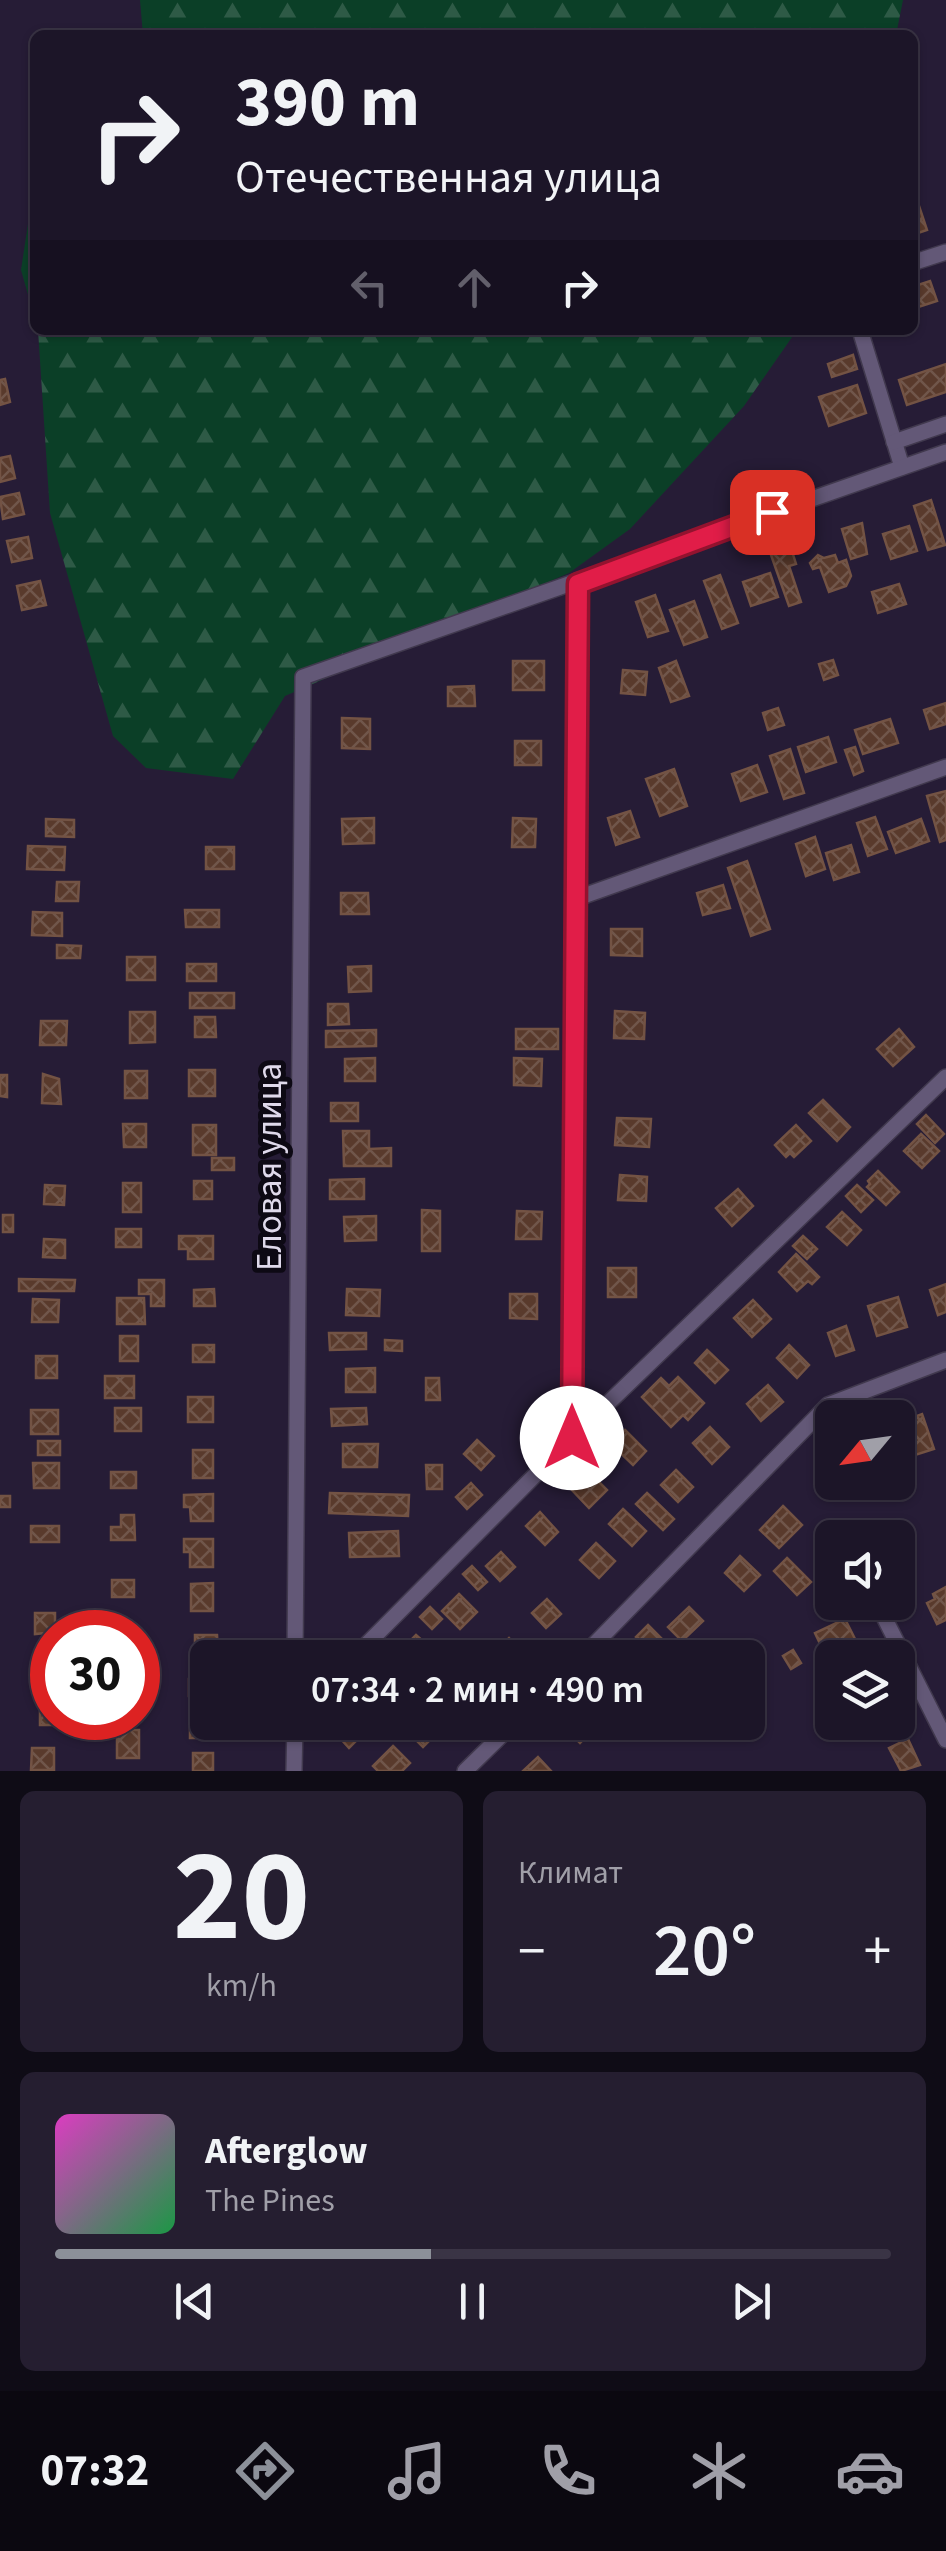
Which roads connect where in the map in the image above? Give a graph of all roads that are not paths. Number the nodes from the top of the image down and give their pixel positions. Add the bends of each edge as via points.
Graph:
1 (946, 252) edge
2 (918, 261) edge
3 (862, 335) edge
4 (946, 424) edge
5 (894, 442) junction
6 (946, 452) edge
7 (902, 467) junction
8 (578, 584) junction
9 (946, 766) edge
10 (575, 899) junction
11 (946, 1077) edge
12 (946, 1360) edge
13 (572, 1438) junction
14 (886, 1620) edge
15 (295, 1640) edge
16 (371, 1640) edge
17 (600, 1640) edge
18 (295, 1740) edge
19 (497, 1740) edge
20 (946, 1740) edge
21 (294, 1771) edge
22 (465, 1771) edge

1 - 2 street
3 - 5 street
4 - 5 street
5 - 7 street
6 - 7 street
7 - 8 street
8 - 10 street
8 - 15 street, Еловая улица via 303,678
9 - 10 street
10 - 13 street
11 - 13 street
12 - 17 street via 828,1405
13 - 16 street
14 - 20 street
18 - 21 street
19 - 22 street

